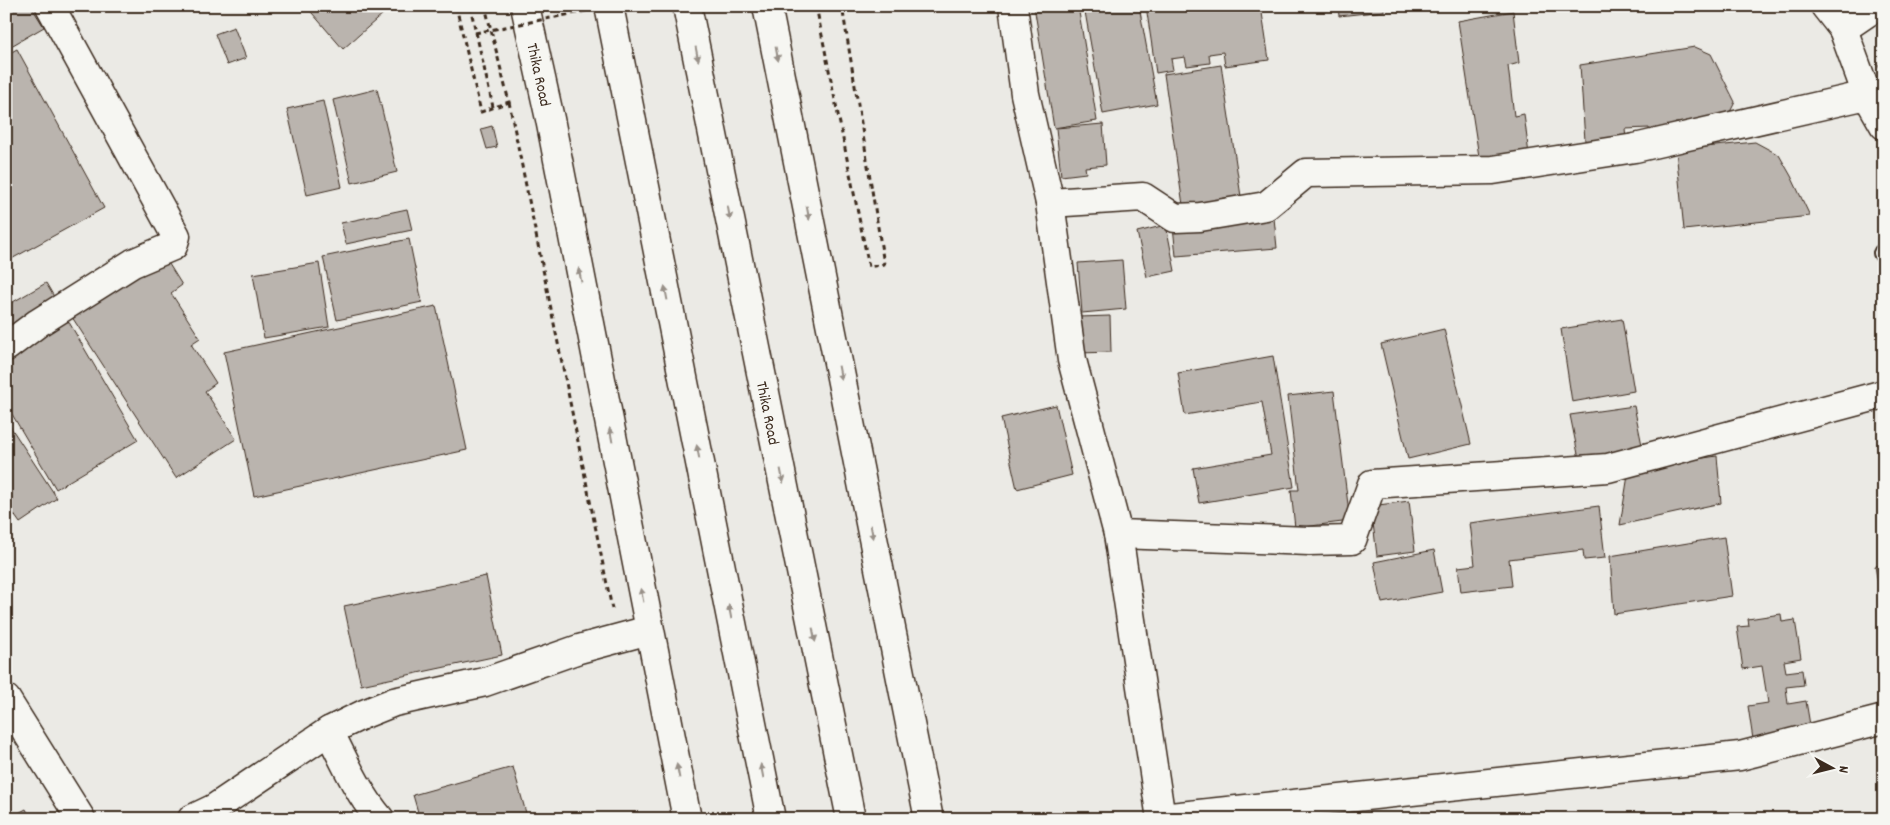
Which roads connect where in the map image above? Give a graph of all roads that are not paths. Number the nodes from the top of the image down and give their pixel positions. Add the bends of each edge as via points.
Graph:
1 (50, 6) edge
2 (524, 6) edge
3 (610, 6) edge
4 (687, 6) edge
5 (767, 6) edge
6 (1012, 6) edge
7 (1825, 6) edge
8 (1877, 6) edge
9 (1843, 29) junction
10 (1867, 95) junction
11 (1884, 125) edge
12 (1050, 202) junction
13 (6, 347) edge
14 (1884, 394) edge
15 (1118, 534) junction
16 (649, 630) junction
17 (6, 700) edge
18 (1884, 719) edge
19 (329, 730) junction
20 (197, 818) edge
21 (1161, 818) edge
22 (81, 819) edge
23 (380, 819) edge
24 (687, 819) edge
25 (771, 819) edge
26 (851, 819) edge
27 (929, 819) edge

1 - 13 main road via 176,236 173,246 133,263
16 -> 2 main road, Thika Road via 550,119
25 -> 3 main road
4 -> 26 main road, Thika Road
5 -> 27 main road
6 - 12 main road via 1025,94
7 - 9 main road
8 - 9 main road
9 - 10 main road
10 - 11 main road
10 - 12 main road via 1635,148 1493,170 1306,173 1266,206 1200,217 1175,218 1143,197
12 - 15 main road via 1072,360
14 - 15 main road via 1608,468 1372,484 1352,540
15 - 21 main road
16 - 19 main road via 579,649 485,682 394,702
24 -> 16 main road, Thika Road
17 - 22 main road
18 - 21 main road via 1740,756
19 - 20 main road
19 - 23 main road via 349,773

